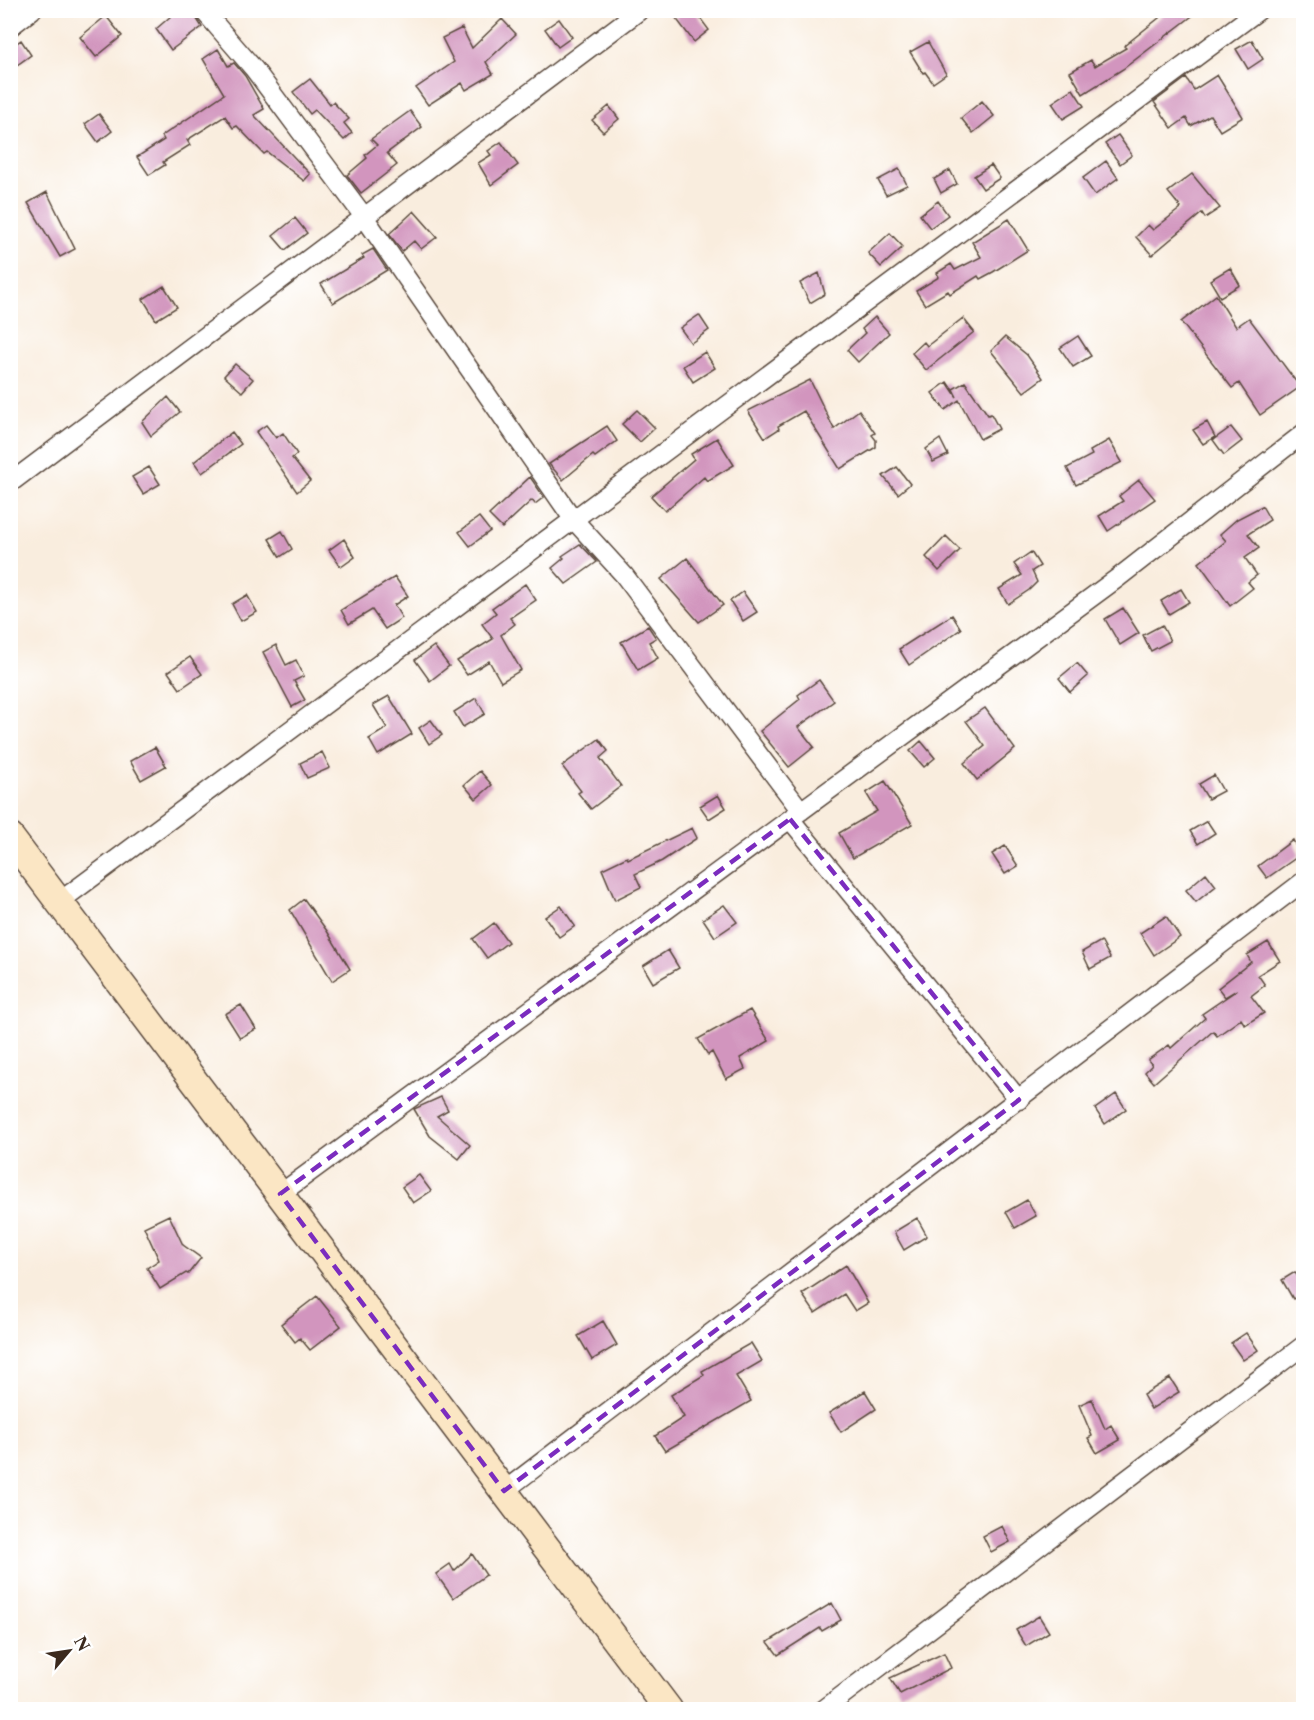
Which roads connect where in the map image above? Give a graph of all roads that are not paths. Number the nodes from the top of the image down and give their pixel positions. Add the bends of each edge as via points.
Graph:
1 (32, 10) edge
2 (203, 10) edge
3 (640, 10) edge
4 (1259, 10) edge
5 (10, 27) edge
6 (365, 218) junction
7 (1304, 433) edge
8 (10, 483) edge
9 (573, 519) junction
10 (796, 815) junction
11 (10, 837) edge
12 (1304, 881) edge
13 (59, 902) junction
14 (1019, 1100) junction
15 (280, 1194) junction
16 (1304, 1345) edge
17 (504, 1491) junction
18 (669, 1710) edge
19 (823, 1710) edge

1 - 5 street
2 - 6 street via 254,69
3 - 6 street
4 - 9 street
6 - 8 street
6 - 9 street
7 - 10 street via 1119,577
9 - 10 street via 624,575
9 - 13 street
10 - 14 street
10 - 15 street
11 - 13 main road
12 - 14 street
13 - 15 main road
14 - 17 street
15 - 17 main road
16 - 19 street
17 - 18 main road

